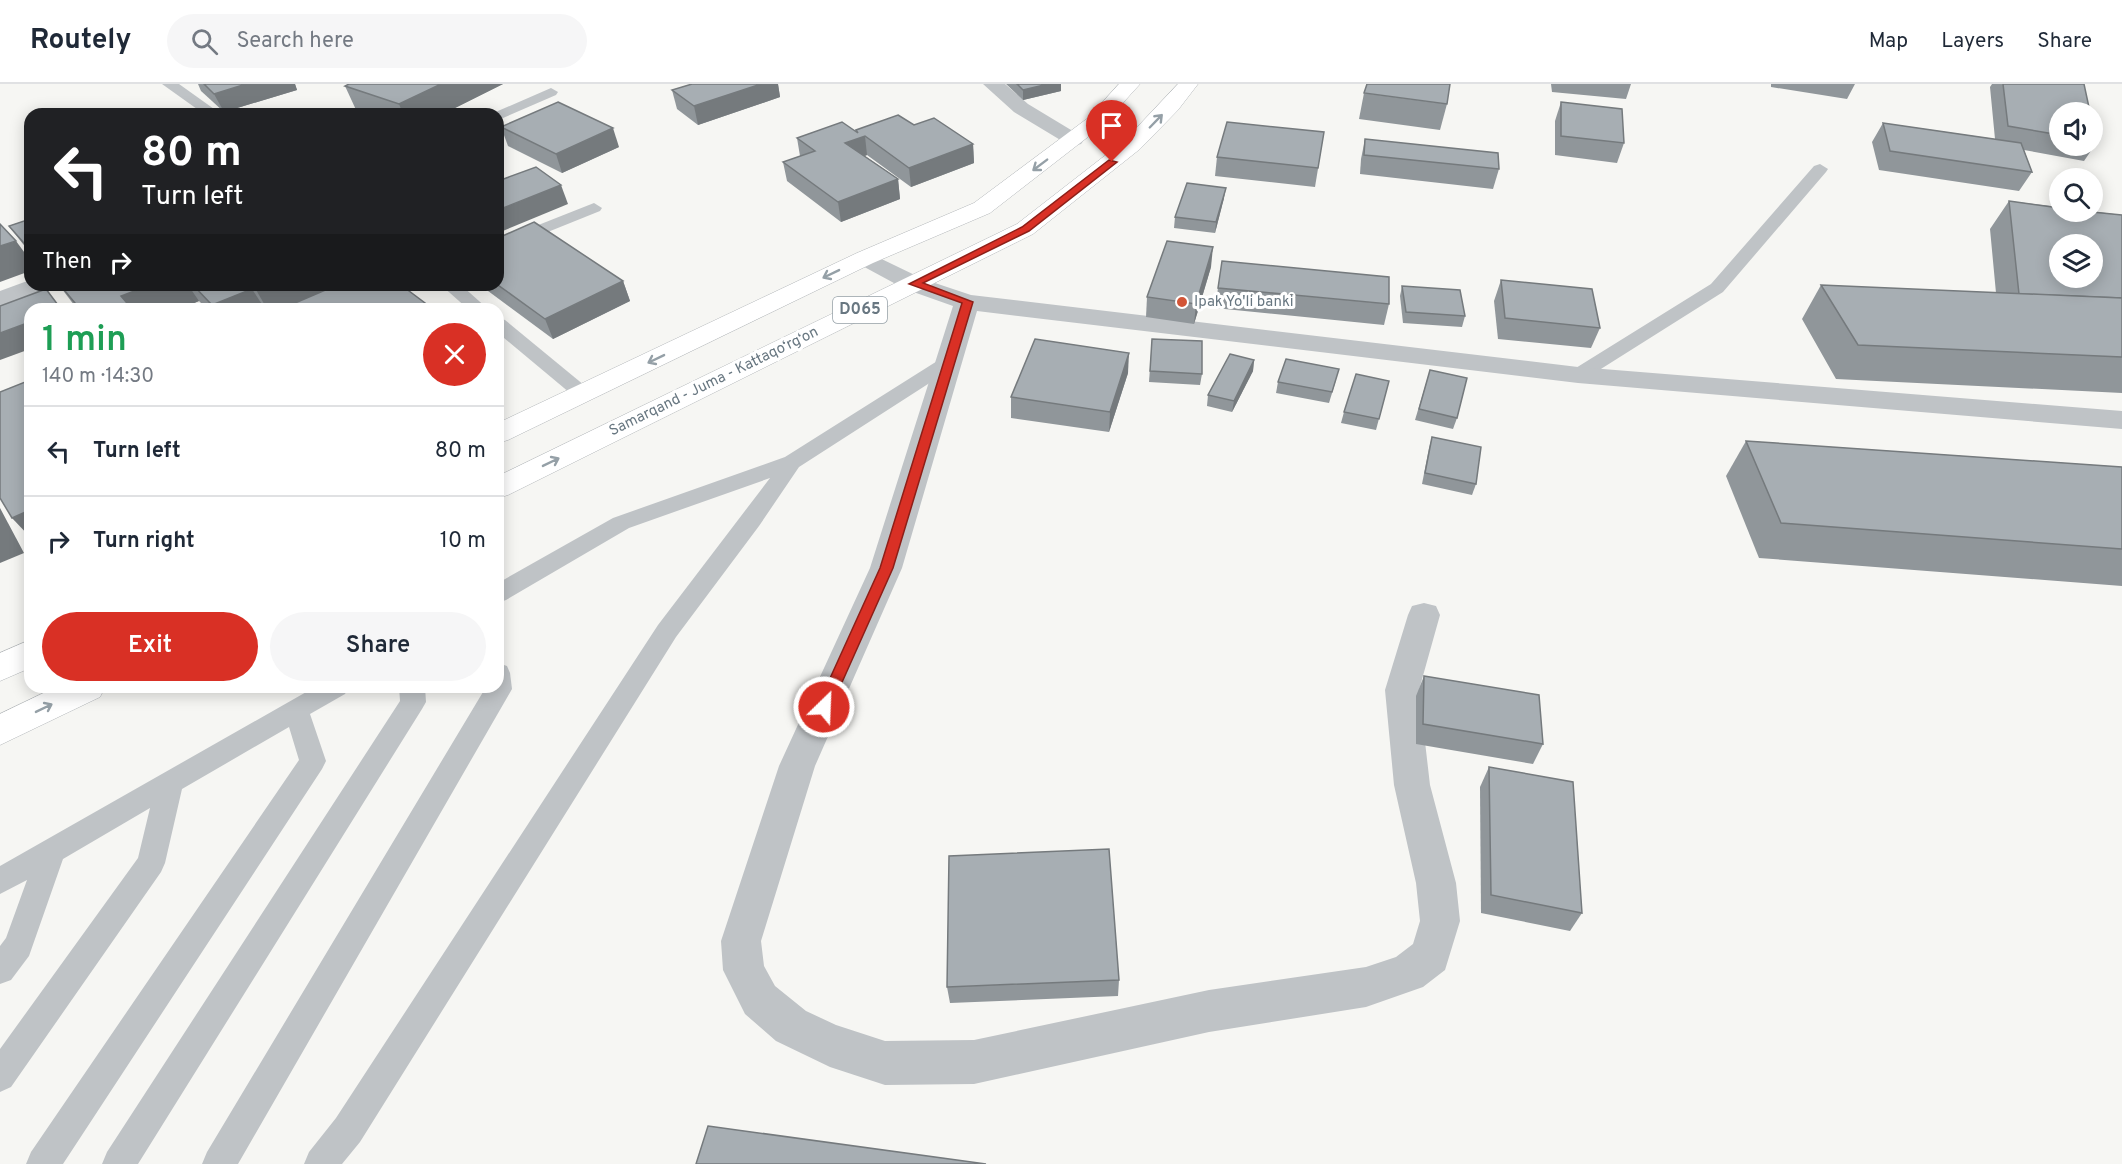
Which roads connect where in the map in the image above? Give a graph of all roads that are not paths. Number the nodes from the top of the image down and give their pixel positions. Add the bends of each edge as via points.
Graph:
1 (169, 84) edge
2 (993, 84) edge
3 (1130, 84) edge
4 (1188, 84) edge
5 (551, 92) dead end
6 (205, 108) edge
7 (504, 112) edge
8 (1074, 140) junction
9 (1820, 169) dead end
10 (594, 208) dead end
11 (504, 245) edge
12 (865, 258) junction
13 (914, 284) junction
14 (24, 290) edge
15 (457, 291) edge
16 (0, 299) edge
17 (967, 302) junction
18 (472, 303) edge
19 (504, 329) edge
20 (949, 362) junction
21 (1578, 375) junction
22 (583, 394) junction
23 (2122, 420) edge
24 (504, 431) edge
25 (792, 462) junction
26 (504, 485) edge
27 (504, 591) edge
28 (1424, 615) dead end
29 (24, 656) edge
30 (0, 668) edge
31 (76, 693) edge
32 (326, 693) edge
33 (412, 693) edge
34 (497, 693) edge
35 (296, 710) junction
36 (0, 730) edge
37 (170, 783) junction
38 (52, 851) junction
39 (0, 881) edge
40 (0, 970) edge
41 (0, 1076) edge
42 (43, 1164) edge
43 (119, 1164) edge
44 (219, 1164) edge
45 (321, 1164) edge

1 - 6 lane
2 - 8 street via 1021,108
3 - 8 main road, D065
13 -> 4 main road, Samarqand - Juma - Kattaqo‘rg‘on / D065 via 1025,229 1140,138
5 - 7 lane
8 -> 12 main road, D065 via 982,208
9 - 21 lane via 1717,288
10 - 11 lane
12 - 13 street
12 -> 22 main road, D065
13 - 17 street
26 -> 13 main road, Samarqand - Juma - Kattaqo‘rg‘on / D065
14 - 16 street
15 - 18 lane
17 - 20 street
17 - 21 street
19 - 22 lane
20 - 25 lane
20 - 28 street via 886,568 797,766 741,941 744,970 760,1000 792,1026 830,1046 885,1063 974,1062 1209,1011 1366,987 1408,973 1430,956 1440,921 1436,883 1412,785 1402,690
21 - 23 street
22 - 24 main road, D065
25 - 27 lane via 621,523
25 - 45 lane via 668,631 348,1130
29 - 30 main road
36 -> 31 main road
32 - 35 lane
33 - 43 lane via 413,702
34 - 44 lane
35 - 37 lane
35 - 42 lane via 313,761
37 - 38 lane
37 - 41 lane via 150,863
38 - 39 lane
38 - 40 lane via 18,946

